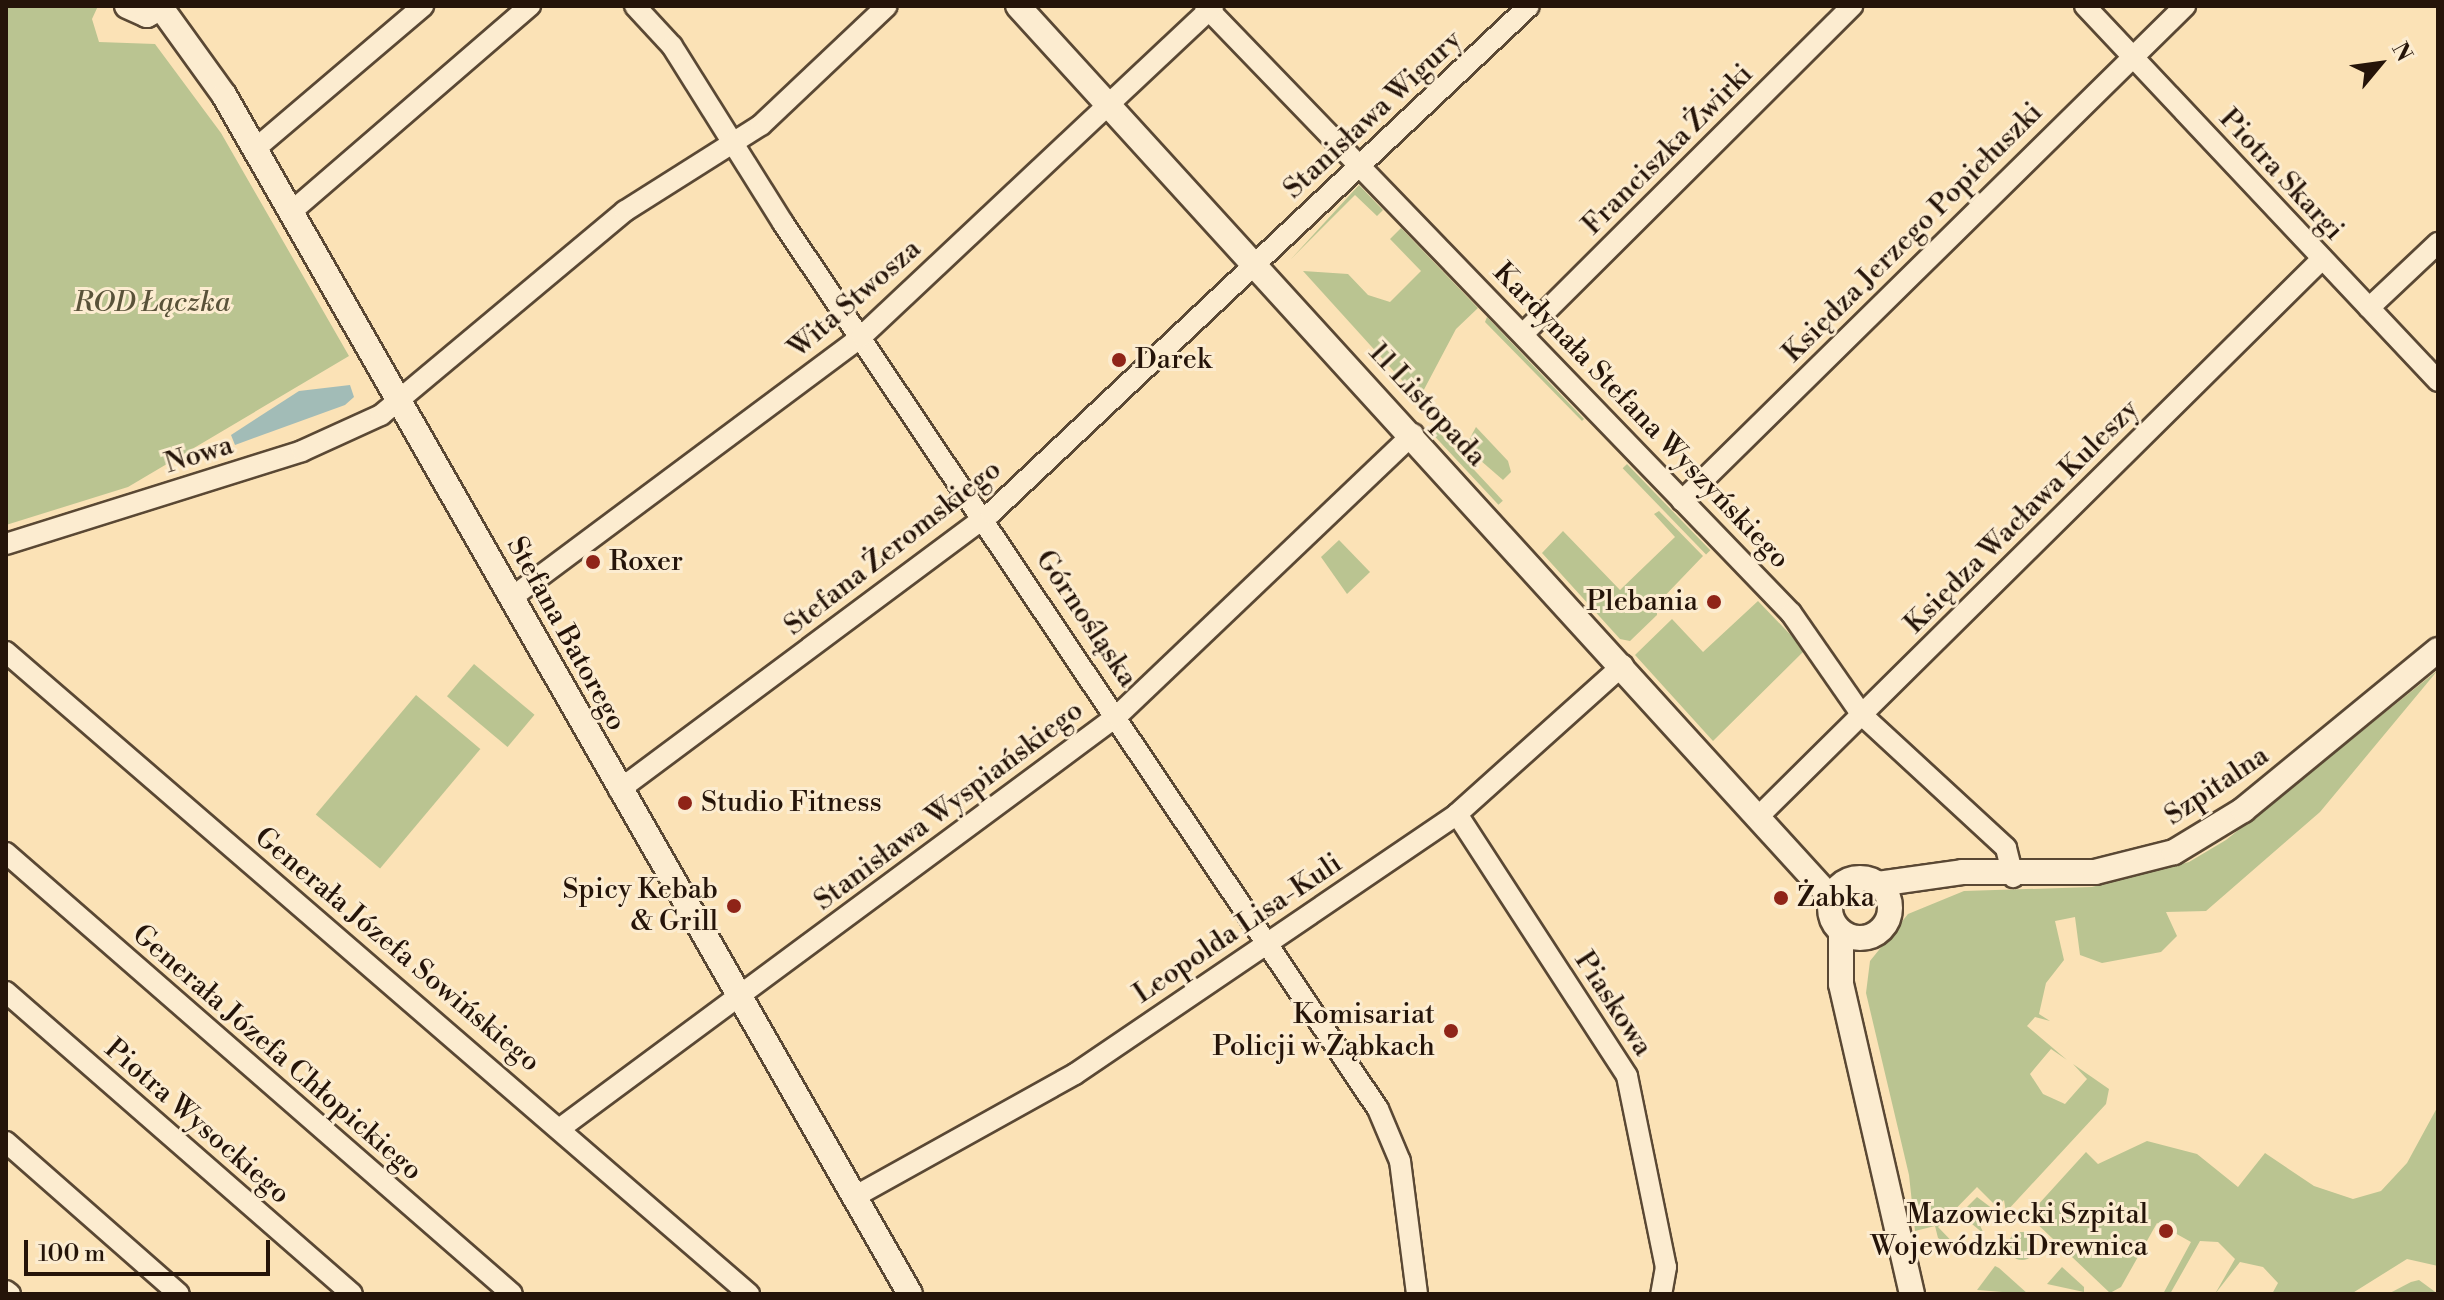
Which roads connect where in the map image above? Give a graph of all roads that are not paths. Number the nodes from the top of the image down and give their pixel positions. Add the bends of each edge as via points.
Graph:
1 (127, 6) edge
2 (423, 6) edge
3 (530, 6) edge
4 (635, 6) edge
5 (887, 6) edge
6 (1018, 6) edge
7 (1529, 6) edge
8 (1852, 6) edge
9 (2085, 6) edge
10 (2185, 6) edge
11 (163, 7) edge
12 (1209, 7) edge
13 (2132, 55) junction
14 (1108, 102) junction
15 (733, 142) junction
16 (255, 149) junction
17 (1359, 168) junction
18 (291, 212) junction
19 (2438, 243) edge
20 (2322, 259) junction
21 (1256, 265) junction
22 (2369, 308) junction
23 (1523, 334) junction
24 (862, 336) junction
25 (2438, 381) edge
26 (399, 400) junction
27 (1413, 434) junction
28 (1682, 501) junction
29 (985, 518) junction
30 (6, 544) edge
31 (511, 598) junction
32 (2438, 650) edge
33 (6, 652) edge
34 (1623, 665) junction
35 (1862, 715) junction
36 (1117, 716) junction
37 (619, 790) junction
38 (1457, 814) junction
39 (1760, 815) junction
40 (6, 853) edge
41 (2002, 877) junction
42 (1878, 884) junction
43 (1838, 890) junction
44 (1890, 913) junction
45 (1853, 935) junction
46 (1268, 943) junction
47 (6, 992) edge
48 (739, 998) junction
49 (562, 1127) junction
50 (6, 1142) edge
51 (854, 1197) junction
52 (1912, 1292) edge
53 (179, 1294) edge
54 (352, 1294) edge
55 (512, 1294) edge
56 (749, 1294) edge
57 (910, 1294) edge
58 (1417, 1294) edge
59 (1661, 1294) edge

1 - 11 street via 147,15
2 - 16 street
3 - 18 street
4 - 15 street, Górnośląska via 672,46
5 - 15 street, Nowa via 761,125
6 - 14 street, 11 Listopada
7 - 17 street, Stanisława Wigury
8 - 23 street, Franciszka Żwirki
9 - 13 street, Piotra Skargi
10 - 13 street, Księdza Jerzego Popiełuszki
11 - 16 street, Stefana Batorego
12 - 14 street, Wita Stwosza
12 - 17 street, Kardynała Stefana Wyszyńskiego
13 - 20 street, Piotra Skargi
13 - 28 street, Księdza Jerzego Popiełuszki
14 - 21 street, 11 Listopada
14 - 24 street, Wita Stwosza
15 - 24 street, Górnośląska
15 - 26 street, Nowa via 625,211
16 - 18 street, Stefana Batorego
17 - 21 street, Stanisława Wigury
17 - 23 street, Kardynała Stefana Wyszyńskiego
18 - 26 street, Stefana Batorego
19 - 22 street
20 - 22 street, Piotra Skargi
20 - 35 street, Księdza Wacława Kuleszy
21 - 27 street, 11 Listopada
21 - 29 street, Stefana Żeromskiego
22 - 25 street, Piotra Skargi
23 - 28 street, Kardynała Stefana Wyszyńskiego
24 - 29 street, Górnośląska
24 - 31 street, Wita Stwosza
26 - 30 street, Nowa via 302,451
26 - 31 street, Stefana Batorego
27 - 34 street, 11 Listopada
27 - 36 street, Stanisława Wyspiańskiego
28 - 35 street, Kardynała Stefana Wyszyńskiego via 1815,639
29 - 36 street, Górnośląska
29 - 37 street, Stefana Żeromskiego
31 - 37 street, Stefana Batorego
32 - 41 street, Szpitalna via 2192,843 2129,867
33 - 49 street, Generała Józefa Sowińskiego
34 - 38 street, Leopolda Lisa-Kuli
34 - 39 street, 11 Listopada
35 - 39 street, Księdza Wacława Kuleszy
35 - 41 street, Kardynała Stefana Wyszyńskiego via 2006,848
36 - 46 street, Górnośląska
36 - 48 street, Stanisława Wyspiańskiego
37 - 48 street, Stefana Batorego
38 - 46 street, Leopolda Lisa-Kuli
38 - 59 street, Piaskowa via 1627,1076 1666,1267
39 - 43 street, 11 Listopada
40 - 55 street, Generała Józefa Chłopickiego
41 - 42 street via 1943,873
41 - 44 street via 1920,893
42 - 43 street
42 - 44 street
43 - 45 street via 1831,917
44 - 45 street via 1883,929
45 - 52 street via 1849,1011
46 - 51 street, Leopolda Lisa-Kuli via 1075,1074
46 - 58 street, Górnośląska via 1389,1127 1400,1161
47 - 54 street, Piotra Wysockiego
48 - 49 street, Stanisława Wyspiańskiego
48 - 51 street, Stefana Batorego
49 - 56 street, Generała Józefa Sowińskiego
50 - 53 street
51 - 57 street, Stefana Batorego

